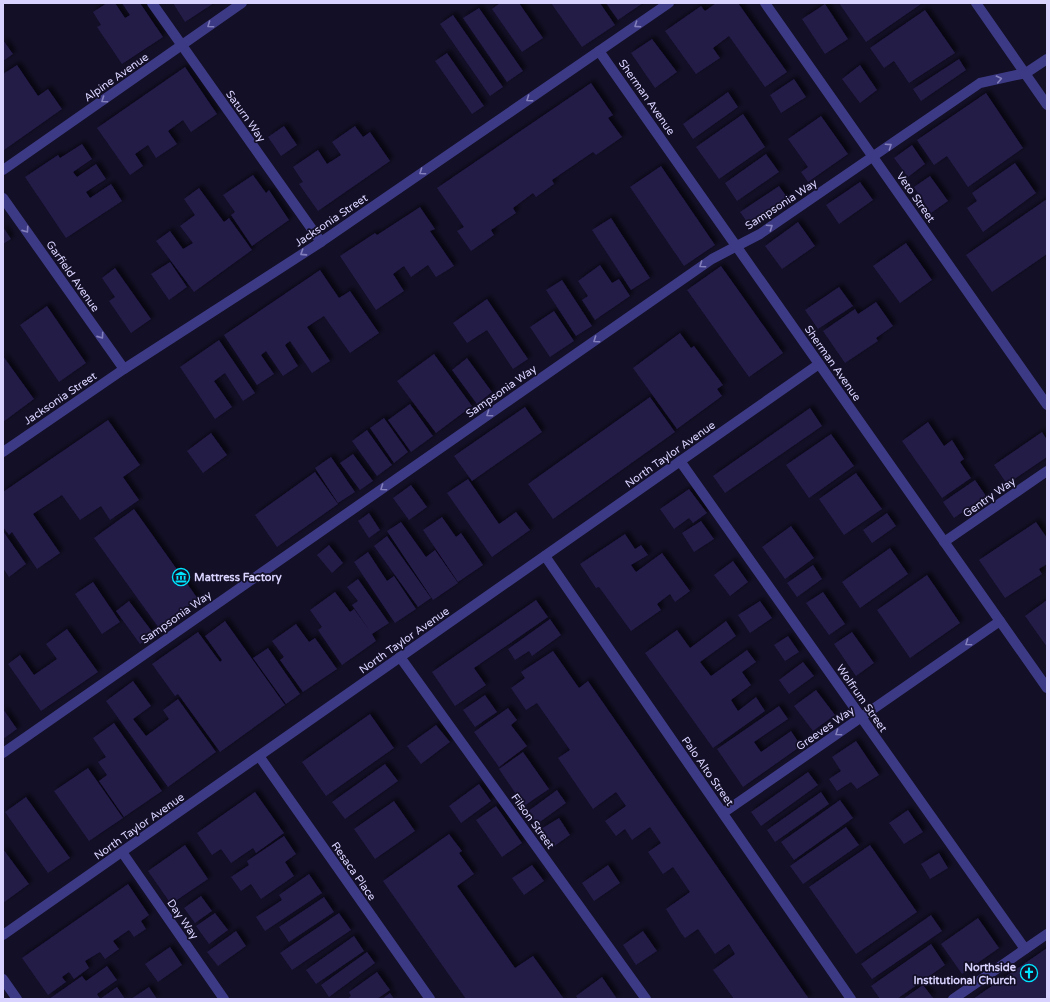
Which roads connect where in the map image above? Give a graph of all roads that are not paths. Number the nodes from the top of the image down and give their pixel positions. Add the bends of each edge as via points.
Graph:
1 (152, 3) edge
2 (242, 3) edge
3 (669, 3) edge
4 (766, 3) edge
5 (976, 3) edge
6 (182, 45) junction
7 (599, 51) junction
8 (1047, 59) edge
9 (1026, 73) junction
10 (1047, 105) edge
11 (873, 156) junction
12 (3, 170) edge
13 (3, 198) edge
14 (321, 242) junction
15 (736, 246) junction
16 (819, 364) junction
17 (124, 368) junction
18 (1047, 405) edge
19 (3, 452) edge
20 (680, 461) junction
21 (1047, 471) edge
22 (944, 542) junction
23 (545, 556) junction
24 (1000, 621) junction
25 (400, 657) junction
26 (1047, 688) edge
27 (861, 717) junction
28 (3, 753) edge
29 (259, 756) junction
30 (723, 813) junction
31 (122, 852) junction
32 (1047, 934) edge
33 (3, 935) edge
34 (1025, 949) junction
35 (3, 979) edge
36 (17, 999) edge
37 (224, 999) edge
38 (430, 999) edge
39 (646, 999) edge
40 (851, 999) edge
41 (953, 999) edge

1 - 6 street, Saturn Way
2 -> 6 street, Alpine Avenue
3 -> 7 street, Jacksonia Street
4 - 11 street, Veto Street
5 - 9 street
6 -> 12 street, Alpine Avenue
6 - 14 street, Saturn Way
7 -> 14 street, Jacksonia Street
7 - 15 street, Sherman Avenue
8 - 9 street
9 - 10 street
11 -> 9 street, Sampsonia Way via 980,83
15 -> 11 street, Sampsonia Way via 760,234
11 - 18 street, Veto Street
13 -> 17 street, Garfield Avenue
14 -> 17 street, Jacksonia Street
15 - 16 street, Sherman Avenue
15 -> 28 street, Sampsonia Way via 712,259
16 - 20 street, North Taylor Avenue
16 - 22 street, Sherman Avenue
17 - 19 street, Jacksonia Street
20 - 23 street, North Taylor Avenue
20 - 27 street, Wolfrum Street
21 - 22 street, Gentry Way
22 - 24 street, Sherman Avenue
23 - 25 street, North Taylor Avenue
23 - 30 street, Palo Alto Street
24 - 26 street, Sherman Avenue
24 -> 27 street, Greeves Way
25 - 29 street, North Taylor Avenue
25 - 39 street, Filson Street
27 -> 30 street, Greeves Way
27 - 34 street, Wolfrum Street
29 - 31 street, North Taylor Avenue
29 - 38 street, Resaca Place
30 - 40 street, Palo Alto Street
31 - 33 street, North Taylor Avenue
31 - 37 street, Day Way
32 - 34 street
34 - 41 street
35 - 36 street

